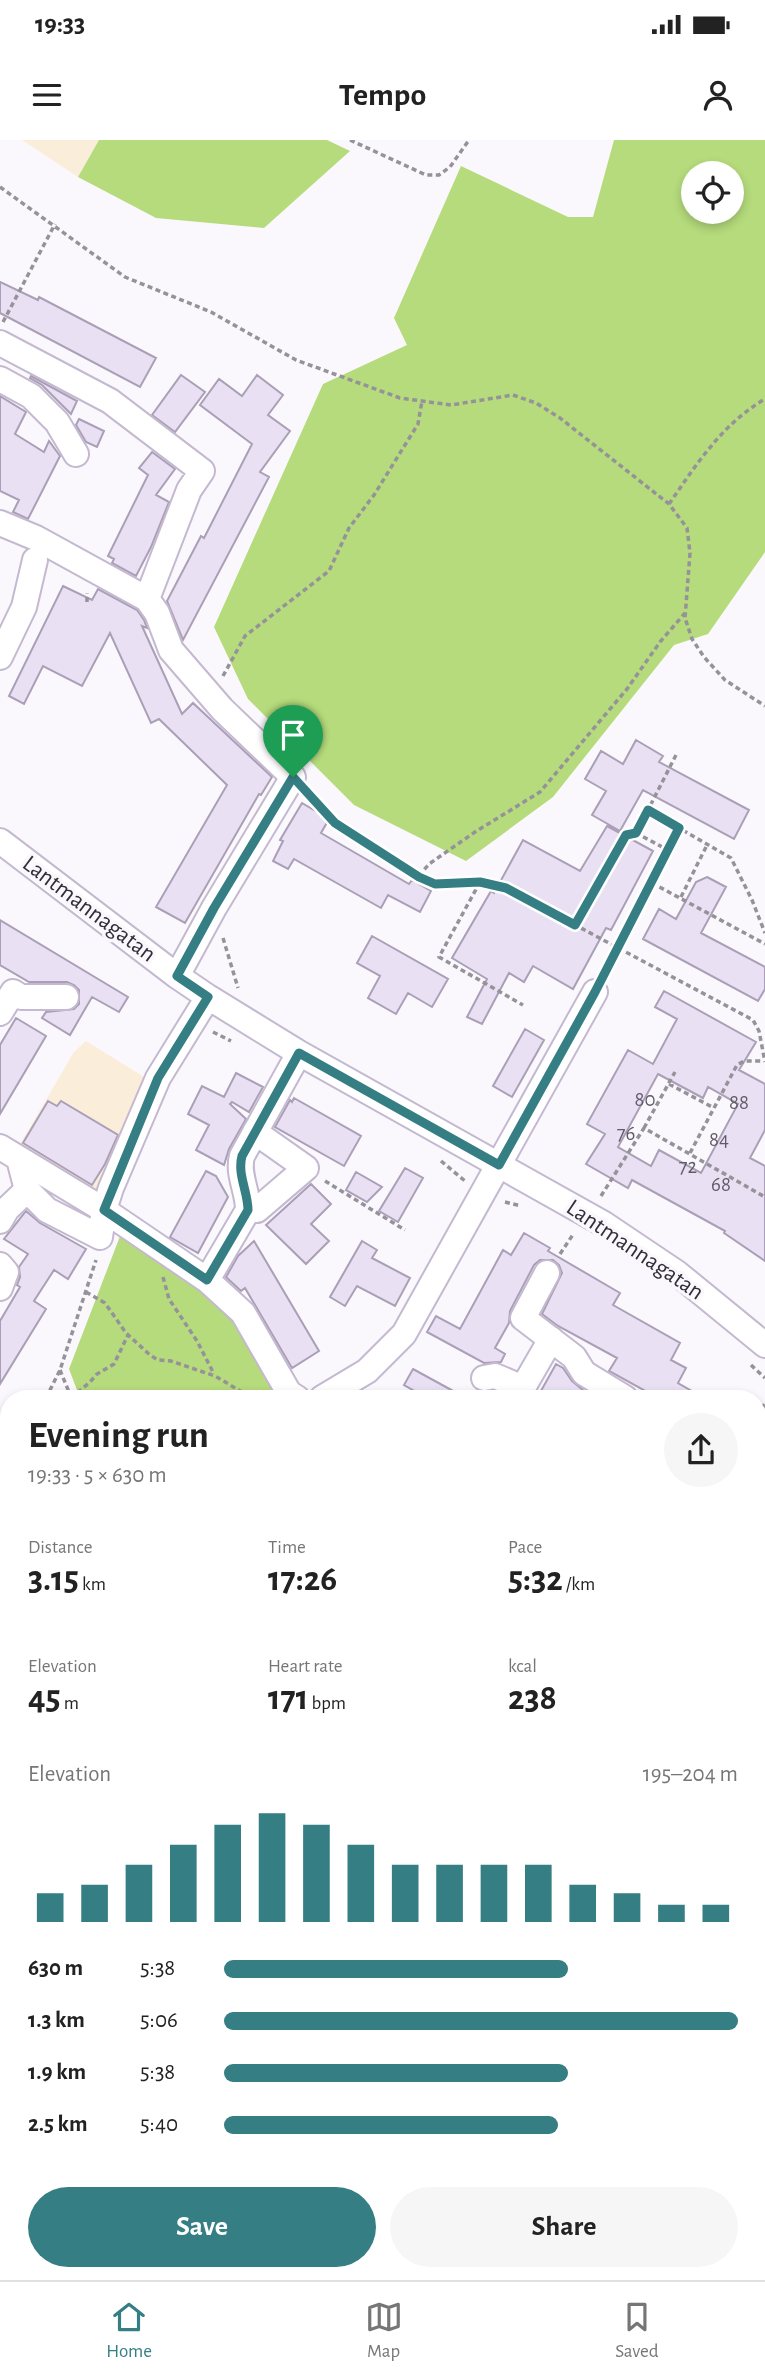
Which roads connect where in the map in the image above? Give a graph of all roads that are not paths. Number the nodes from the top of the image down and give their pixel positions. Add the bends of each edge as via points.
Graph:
1 (0, 343) edge
2 (0, 379) edge
3 (76, 454) dead end
4 (0, 523) edge
5 (35, 560) dead end
6 (147, 599) junction
7 (0, 657) edge
8 (0, 842) edge
9 (177, 976) junction
10 (6, 988) edge
11 (595, 992) road end
12 (66, 997) dead end
13 (208, 997) junction
14 (0, 1013) edge
15 (299, 1053) junction
16 (255, 1132) junction
17 (10, 1153) edge
18 (499, 1165) junction
19 (27, 1190) junction
20 (104, 1210) junction
21 (248, 1210) junction
22 (0, 1221) edge
23 (0, 1265) edge
24 (547, 1273) dead end
25 (207, 1280) junction
26 (0, 1288) edge
27 (551, 1339) junction
28 (765, 1345) edge
29 (484, 1378) dead end
30 (287, 1390) edge
31 (335, 1390) edge
32 (516, 1390) edge
33 (522, 1390) edge
34 (612, 1390) edge

1 - 6 street via 110,401 202,471 189,490
2 - 3 street via 31,396 57,422
4 - 6 street
5 - 7 street via 24,607
6 - 9 street, Lantmannagatan via 171,650 222,709 293,777
8 - 9 street, Lantmannagatan
9 - 13 street, Lantmannagatan
10 - 12 street via 21,997
10 - 14 street
11 - 18 street
13 - 15 street, Lantmannagatan
13 - 20 street via 158,1078
15 - 16 street
15 - 18 street, Lantmannagatan
16 - 21 street via 239,1167
16 - 21 street via 306,1168 257,1210
17 - 19 street
17 - 20 street
18 - 28 street, Lantmannagatan via 604,1224 666,1266
18 - 31 street via 404,1334 367,1371
19 - 20 street via 47,1210 100,1237
19 - 22 street
20 - 25 street
21 - 25 street
23 - 26 street via 6,1272
24 - 27 street via 523,1318
25 - 30 street via 243,1314
27 - 33 street
27 - 34 street via 575,1357 584,1373
29 - 32 street via 495,1376

